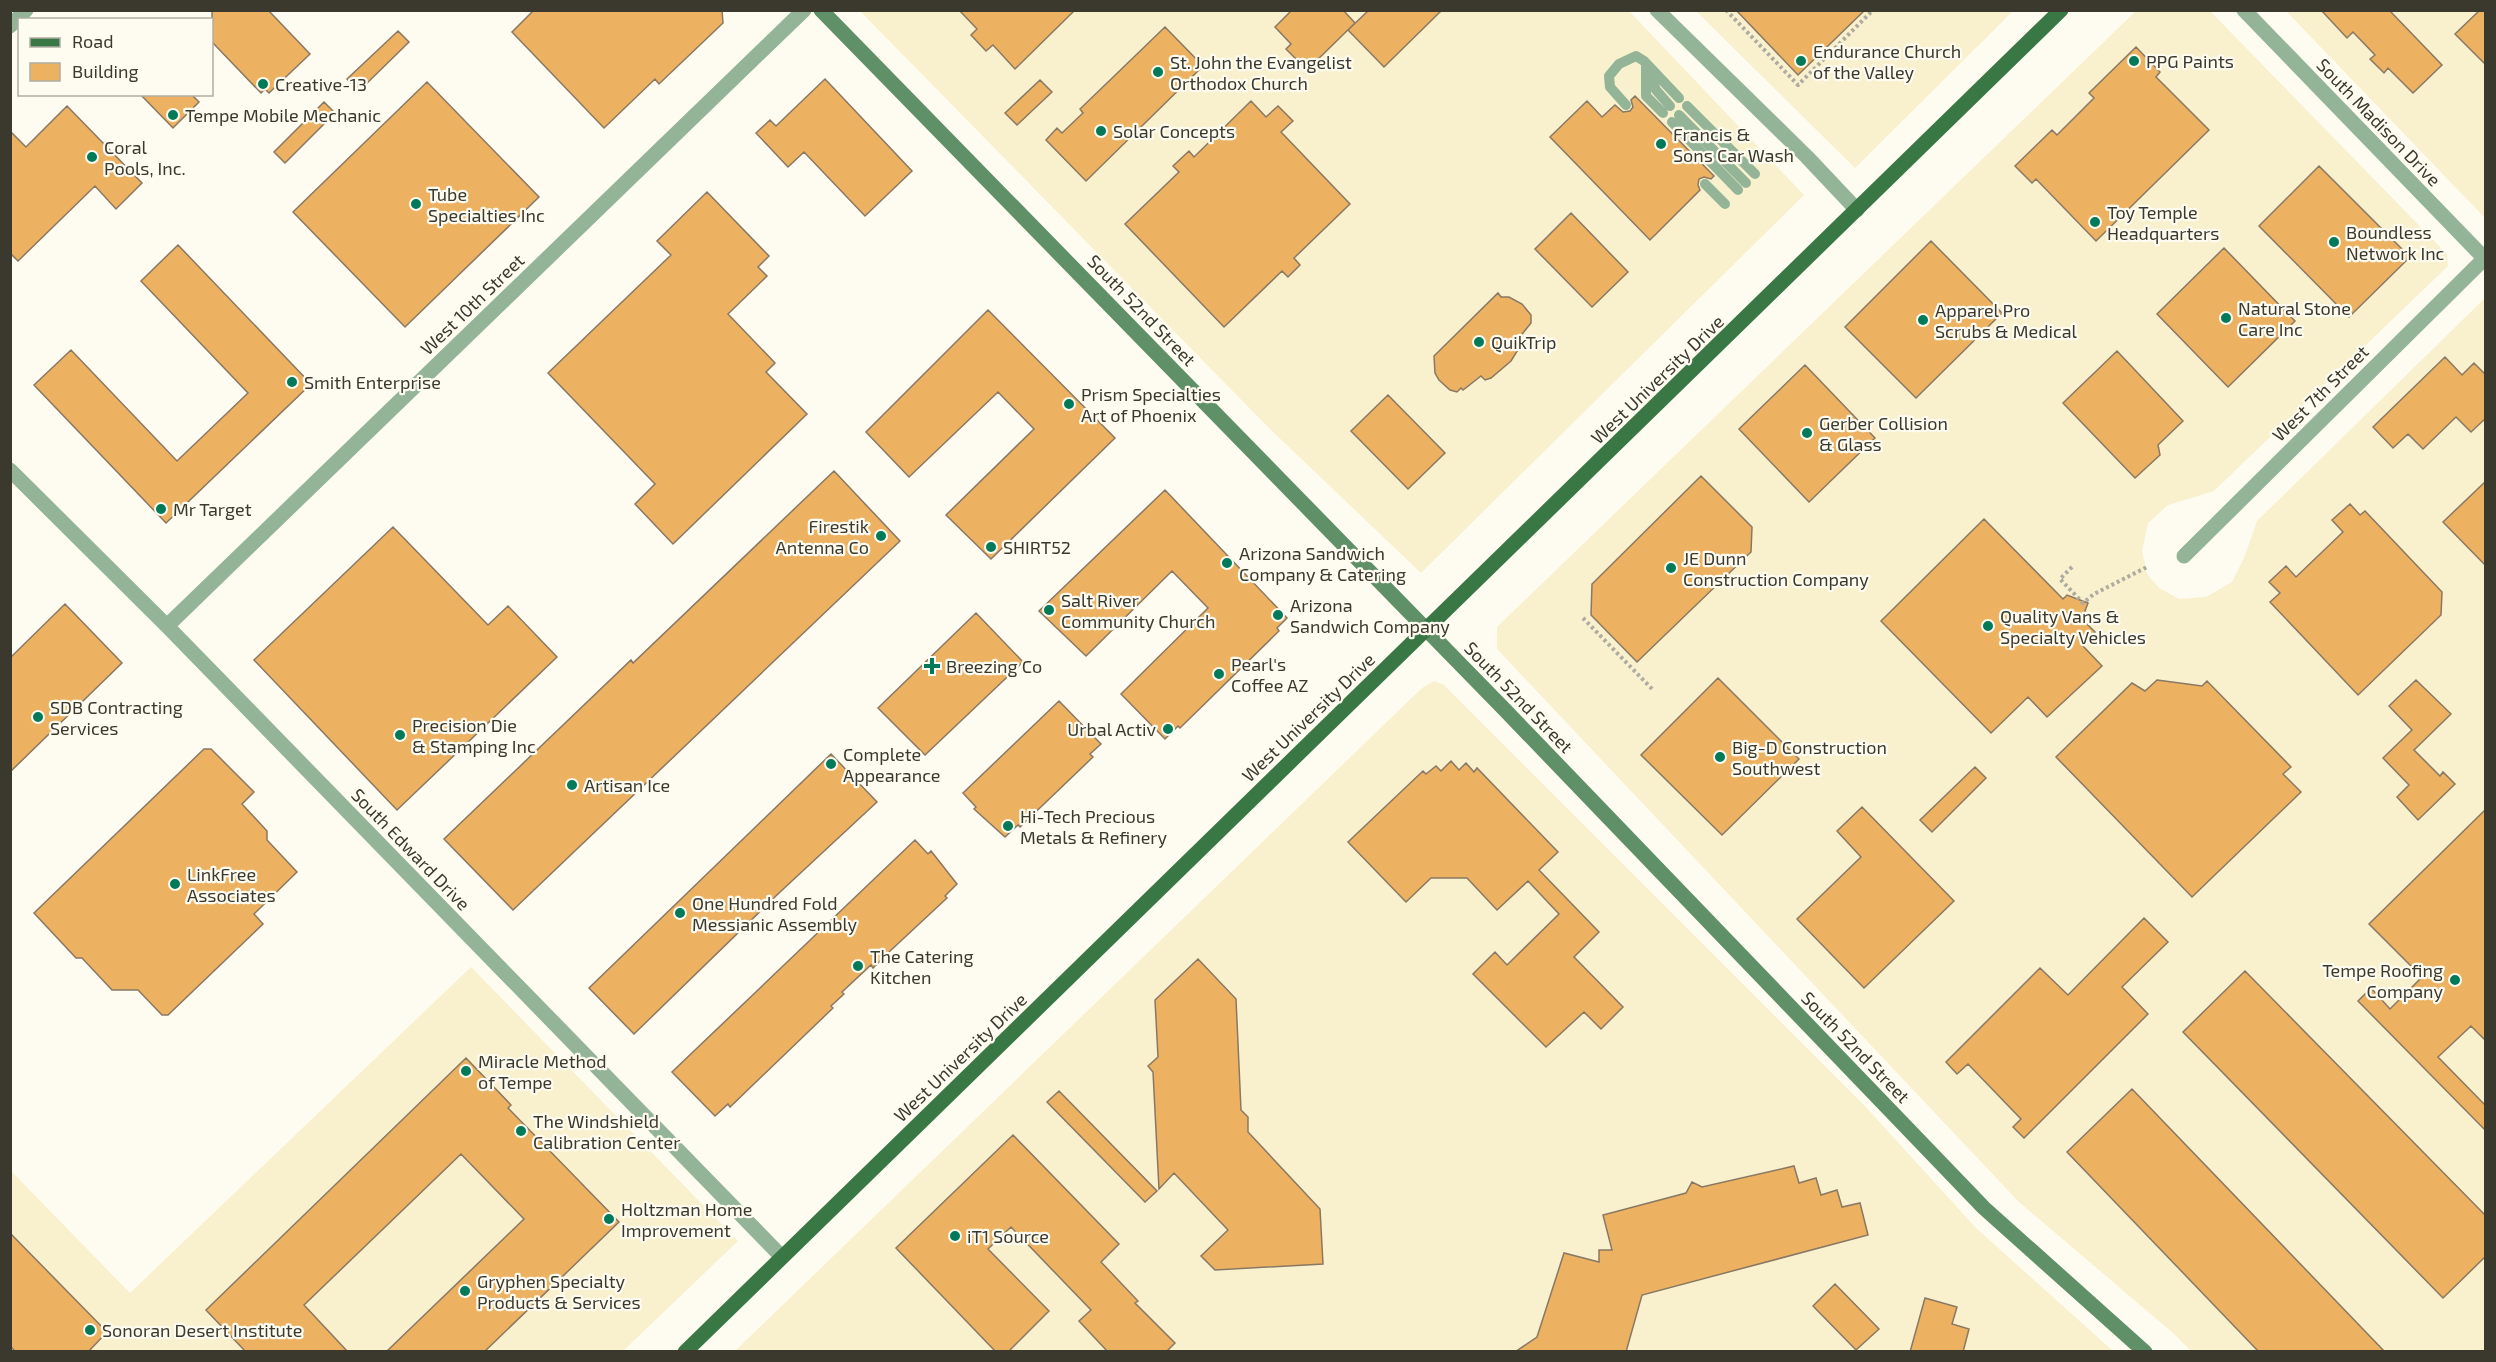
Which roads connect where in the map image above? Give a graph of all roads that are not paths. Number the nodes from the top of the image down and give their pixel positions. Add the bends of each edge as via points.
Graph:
1 (26, 10) edge
2 (804, 10) edge
3 (821, 10) edge
4 (1657, 10) edge
5 (2061, 10) edge
6 (2244, 10) edge
7 (10, 26) edge
8 (1646, 63) junction
9 (1679, 98) dead end
10 (1626, 105) dead end
11 (1687, 106) dead end
12 (1667, 110) dead end
13 (1675, 118) dead end
14 (1755, 174) dead end
15 (1705, 184) dead end
16 (1742, 186) dead end
17 (1725, 204) dead end
18 (1857, 210) junction
19 (2485, 259) edge
20 (10, 470) edge
21 (2184, 556) dead end
22 (167, 626) junction
23 (1426, 630) junction
24 (782, 1257) junction
25 (685, 1352) edge
26 (2145, 1352) edge

1 - 7 street
2 - 22 street, West 10th Street
3 - 23 main road, South 52nd Street
4 - 18 street
5 - 18 main road, West University Drive
6 - 19 street, South Madison Drive
8 - 9 lane
8 - 10 lane via 1632,56 1610,76 1610,87
8 - 12 lane via 1646,96
11 - 14 lane
13 - 16 lane
15 - 17 lane
18 - 23 main road, West University Drive
19 - 21 street, West 7th Street
20 - 22 street, South Edward Drive
22 - 24 street, South Edward Drive
23 - 24 main road, West University Drive
23 - 26 main road, South 52nd Street via 1984,1208
24 - 25 main road, West University Drive

